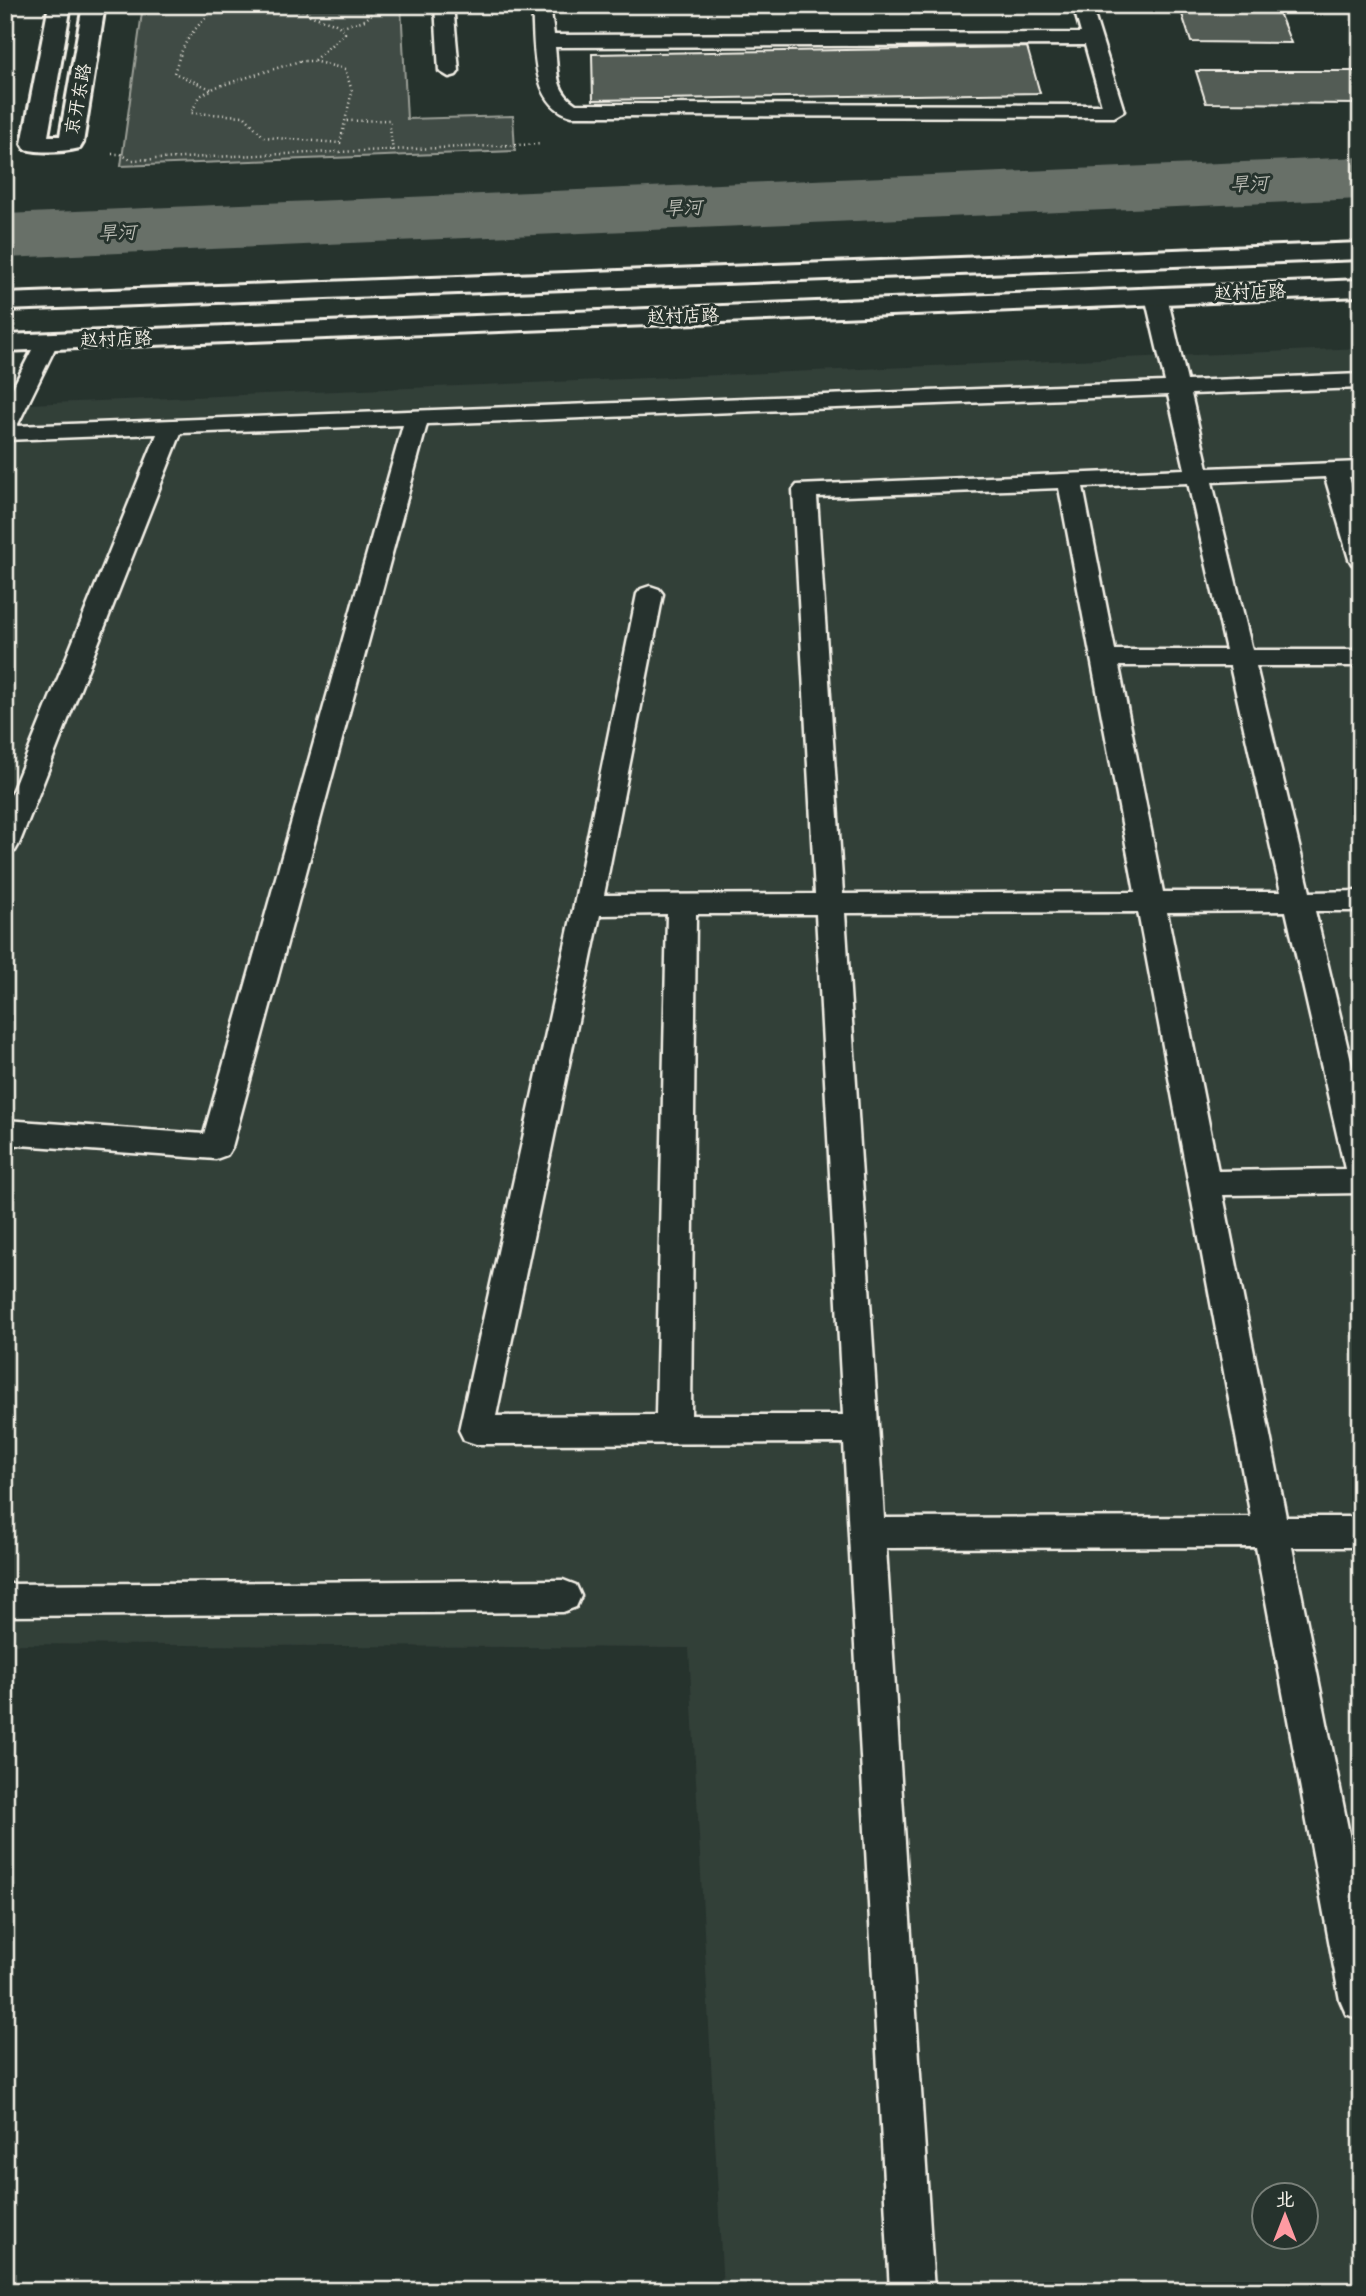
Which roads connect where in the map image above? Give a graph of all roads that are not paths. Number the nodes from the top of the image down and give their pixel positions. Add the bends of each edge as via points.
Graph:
1 (60, 5) edge
2 (94, 5) edge
3 (444, 5) edge
4 (541, 5) edge
5 (1082, 5) edge
6 (1093, 39) junction
7 (545, 41) junction
8 (449, 71) dead end
9 (1361, 251) edge
10 (1361, 288) edge
11 (1156, 296) junction
12 (5, 302) edge
13 (47, 342) junction
14 (5, 343) edge
15 (1361, 381) edge
16 (1178, 388) junction
17 (417, 417) junction
18 (5, 427) edge
19 (172, 427) junction
20 (5, 433) edge
21 (1348, 469) edge
22 (1198, 475) junction
23 (1070, 480) junction
24 (1361, 559) edge
25 (650, 594) dead end
26 (1104, 658) junction
27 (1242, 658) junction
28 (1361, 658) edge
29 (5, 844) edge
30 (1361, 901) edge
31 (1299, 902) junction
32 (1151, 903) junction
33 (829, 904) junction
34 (588, 905) junction
35 (681, 905) junction
36 (5, 1132) edge
37 (1361, 1170) edge
38 (1361, 1181) edge
39 (1205, 1183) junction
40 (860, 1429) junction
41 (673, 1430) junction
42 (1271, 1532) junction
43 (1361, 1532) edge
44 (867, 1533) junction
45 (563, 1596) dead end
46 (5, 1600) edge
47 (1361, 2000) edge
48 (912, 2291) edge

1 - 2 main road, 京开东路 via 34,144 71,143
3 - 8 lane
4 - 7 lane
5 - 6 lane
6 - 7 lane
6 - 7 lane via 1114,111 572,110 556,100 550,89
9 - 12 main road, 赵村店路
10 - 11 main road, 赵村店路
11 - 13 main road, 赵村店路
11 - 16 lane
13 - 14 main road, 赵村店路
13 - 18 lane
15 - 16 lane
16 - 17 lane
16 - 22 lane
17 - 19 lane
17 - 36 lane via 216,1147
19 - 20 lane
19 - 29 lane
21 - 22 lane
21 - 24 lane
22 - 23 lane
22 - 27 lane
23 - 26 lane
23 - 33 lane via 805,490
25 - 34 lane
26 - 27 lane
26 - 32 lane
27 - 28 lane
27 - 31 lane
30 - 31 lane
31 - 32 lane
31 - 37 lane
32 - 33 lane
32 - 39 lane
33 - 35 lane
33 - 40 lane
34 - 35 lane
34 - 41 lane via 476,1430
35 - 41 lane
38 - 39 lane
39 - 42 lane
40 - 41 lane
40 - 44 lane
42 - 43 lane
42 - 44 lane
42 - 47 lane
44 - 48 lane
45 - 46 lane

